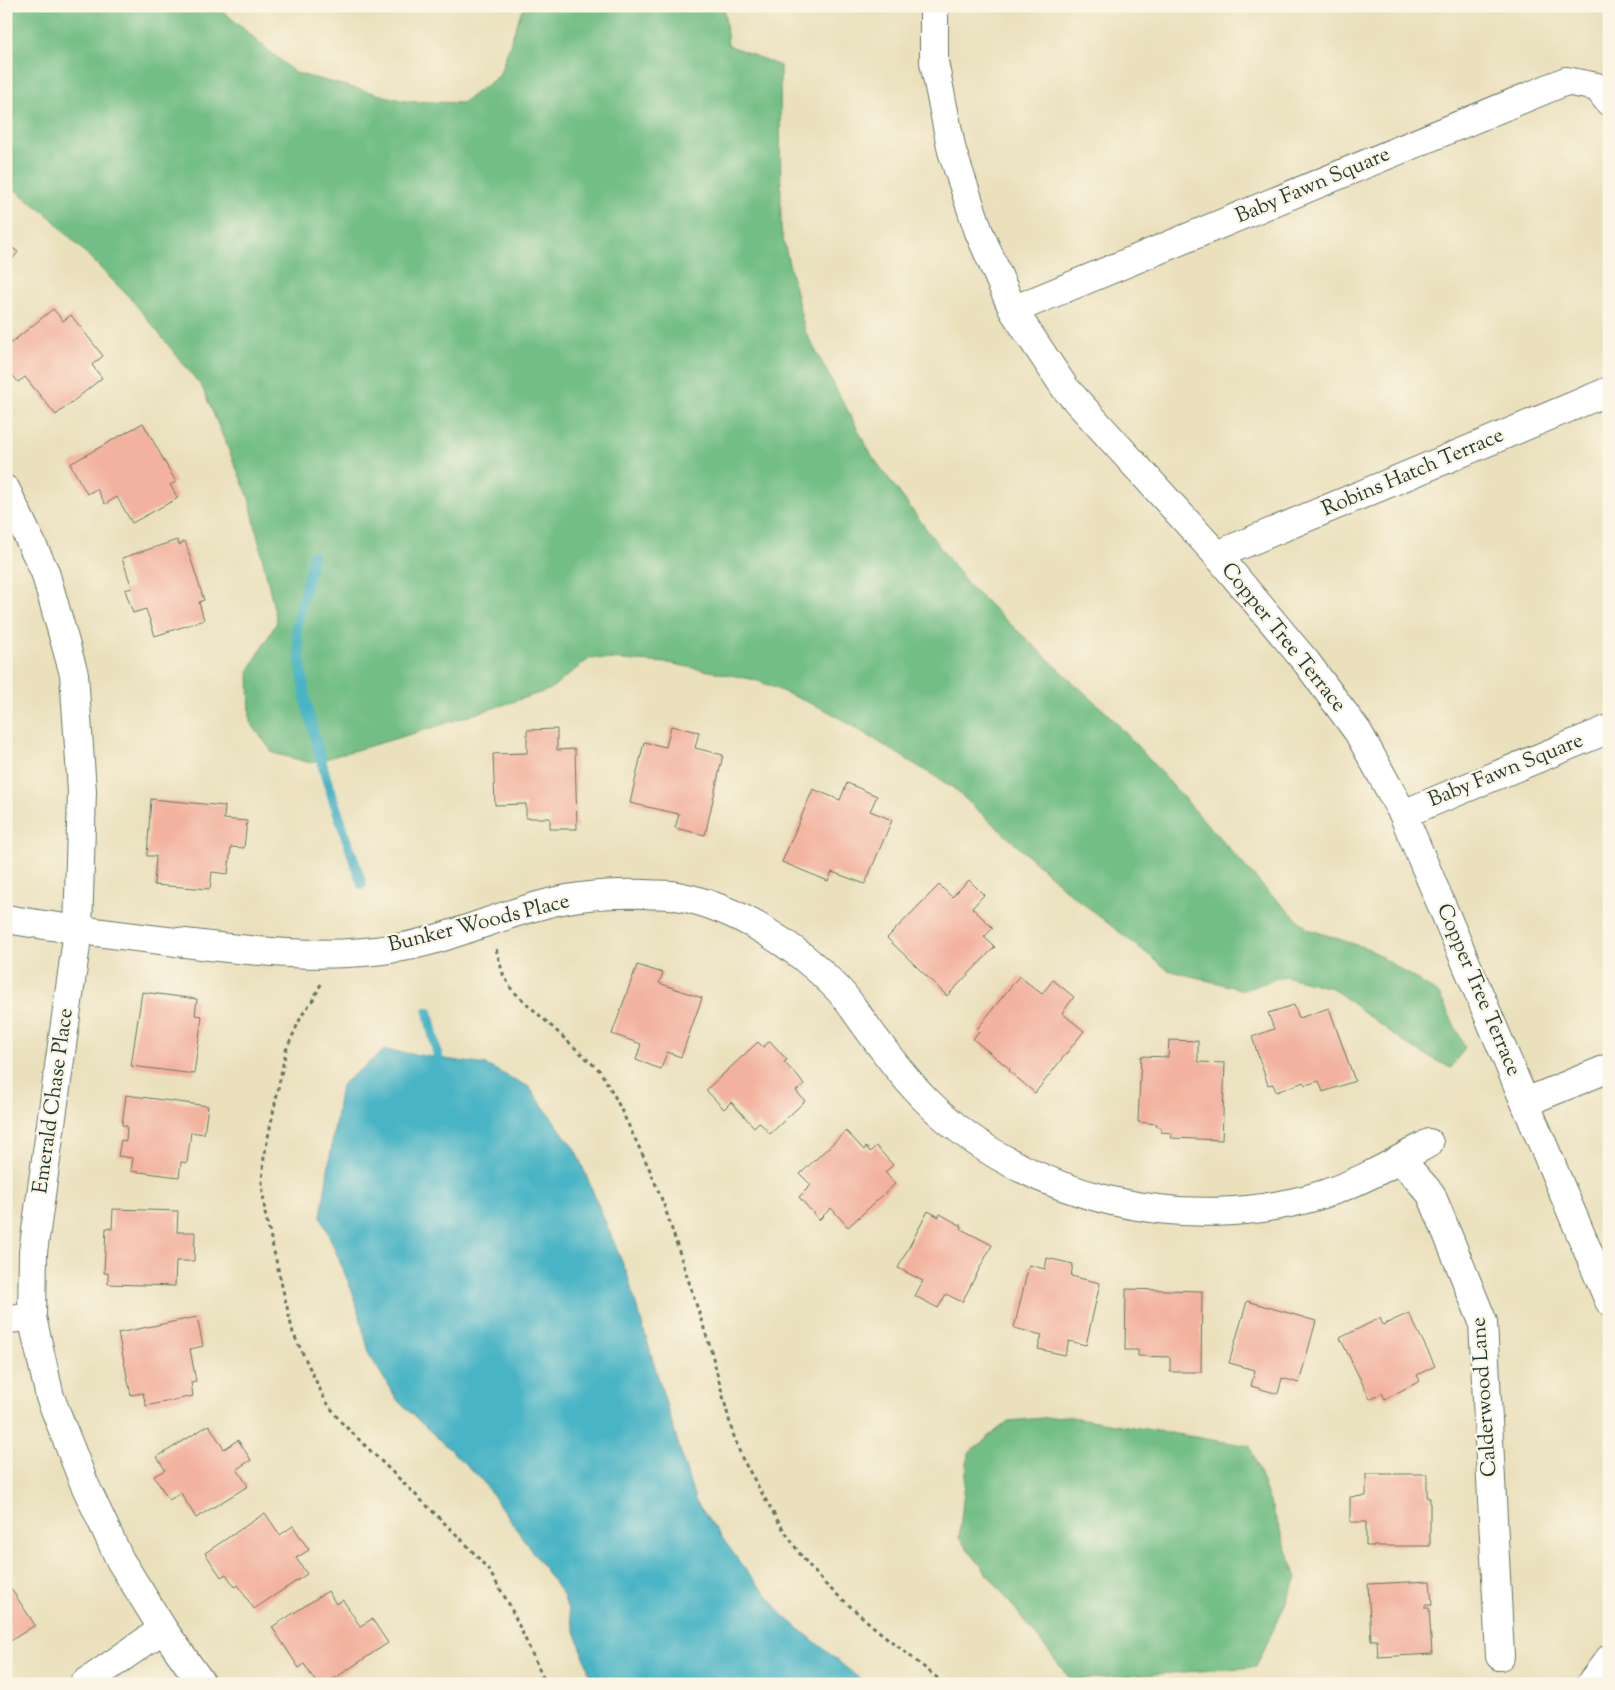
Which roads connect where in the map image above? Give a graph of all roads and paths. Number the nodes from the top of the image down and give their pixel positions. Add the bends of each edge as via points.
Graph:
1 (934, 6) edge
2 (1609, 102) edge
3 (1013, 310) junction
4 (1609, 391) edge
5 (6, 490) edge
6 (1216, 554) junction
7 (1609, 728) edge
8 (1403, 814) junction
9 (6, 920) edge
10 (488, 922) junction
11 (78, 931) junction
12 (334, 955) junction
13 (1609, 1068) edge
14 (1526, 1102) junction
15 (1429, 1143) dead end
16 (1400, 1160) junction
17 (1609, 1301) edge
18 (19, 1318) edge
19 (162, 1629) junction
20 (1500, 1656) dead end
21 (1609, 1659) edge
22 (84, 1684) edge
23 (202, 1684) edge
24 (546, 1684) edge
25 (945, 1684) edge
26 (1590, 1684) edge

1 - 3 street, Copper Tree Terrace via 934,62 952,151 979,232
2 - 3 street, Baby Fawn Square via 1597,87 1566,81
3 - 6 street, Copper Tree Terrace via 1065,388
4 - 6 street, Robins Hatch Terrace
5 - 11 street, Emerald Chase Place via 45,572 74,674 82,791
6 - 8 street, Copper Tree Terrace via 1307,663 1352,725
7 - 8 street, Baby Fawn Square
8 - 14 street, Copper Tree Terrace
9 - 11 street, Bunker Woods Place
10 - 12 street, Bunker Woods Place via 405,946
10 - 16 street, Bunker Woods Place via 546,903 613,893 677,896 738,916 793,948 839,990 881,1047 925,1098 964,1133 1023,1169 1084,1194 1158,1210 1254,1209 1324,1194
10 - 25 path via 503,974 512,990 600,1070 633,1134 664,1205 739,1449 778,1523 825,1584
11 - 12 street, Bunker Woods Place via 254,952
11 - 18 street, Emerald Chase Place via 33,1252
12 - 24 path via 286,1050 264,1157 265,1213 293,1333 325,1400 340,1421 488,1569 509,1604
13 - 14 street
14 - 17 street, Copper Tree Terrace
15 - 16 street, Bunker Woods Place
16 - 20 street, Calderwood Lane via 1431,1194 1483,1322
18 - 19 street, Emerald Chase Place via 84,1483 120,1560
19 - 22 street
19 - 23 street, Emerald Chase Place
21 - 26 street

